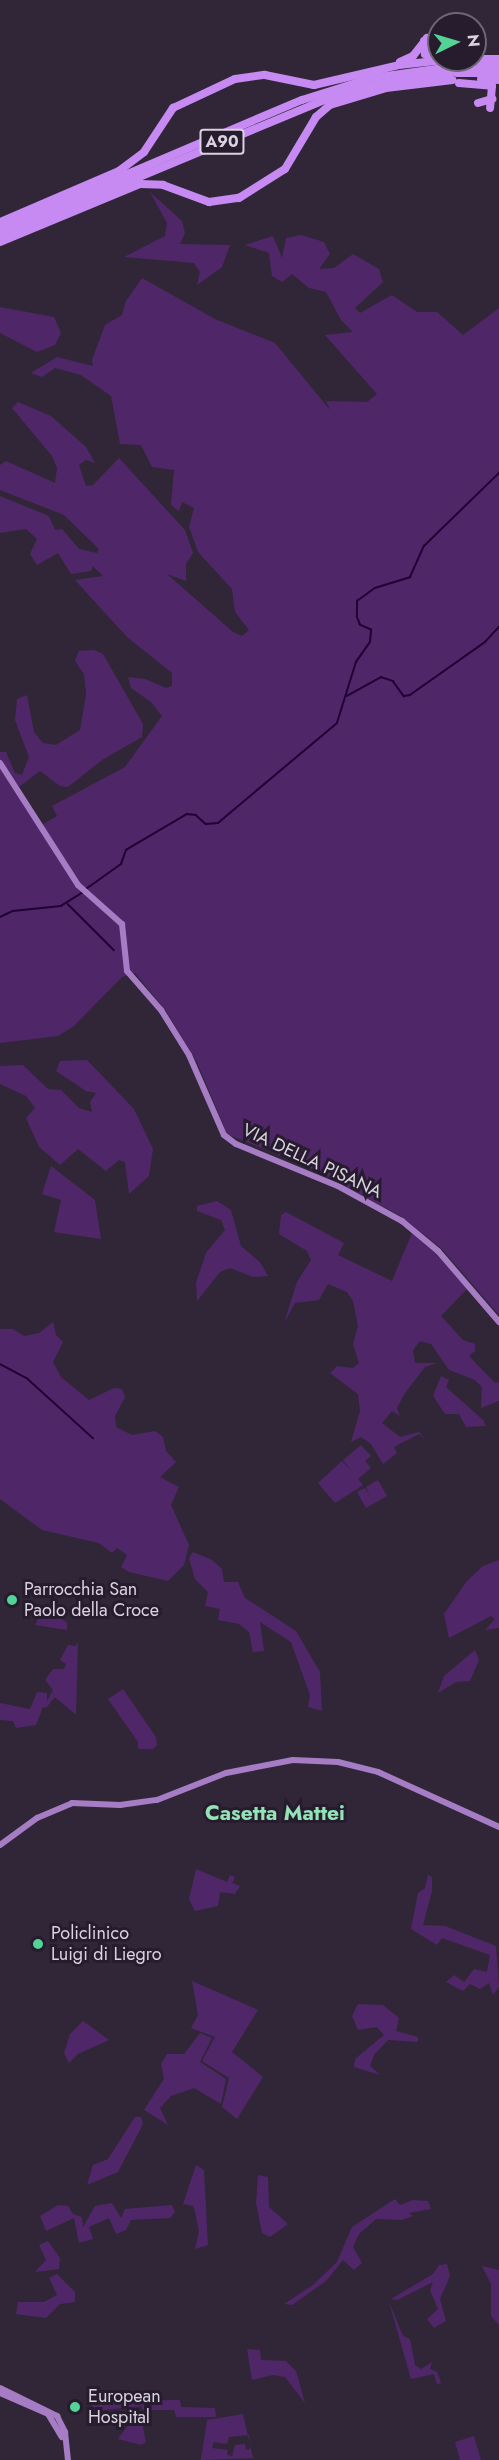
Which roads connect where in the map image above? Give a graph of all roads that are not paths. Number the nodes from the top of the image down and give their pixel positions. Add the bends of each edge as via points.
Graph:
1 (425, 40) joint
2 (427, 55) edge
3 (499, 62) edge
4 (378, 70) junction
5 (499, 73) edge
6 (454, 74) edge
7 (499, 80) edge
8 (497, 99) edge
9 (478, 103) dead end
10 (0, 222) edge
11 (0, 228) edge
12 (0, 235) edge
13 (0, 242) edge
14 (0, 763) edge
15 (499, 1322) edge
16 (499, 1827) edge
17 (0, 1845) edge
18 (0, 2388) edge
19 (0, 2393) edge
20 (66, 2460) edge

1 - 2 highway
1 - 4 highway via 410,58
3 - 6 highway, A90
4 - 6 highway
4 - 10 highway via 314,85 265,75 235,79 173,108 144,152 119,171
5 - 6 highway, A90
6 - 7 highway
6 - 8 highway via 490,85
6 - 11 highway, A90 via 372,78 302,100
6 - 12 highway, A90 via 396,80 327,98
6 - 13 highway via 366,93 325,107 285,169 239,198 209,202 165,185 143,184
8 - 9 highway
14 - 15 main road, VIA DELLA PISANA via 80,888 122,924 127,970 163,1012 189,1055 224,1135 236,1144 338,1186 402,1221 438,1251
16 - 17 main road via 378,1772 338,1762 293,1761 226,1773 157,1800 120,1805 72,1803 38,1818
18 - 20 main road via 57,2416 65,2432
19 - 20 main road via 52,2418 62,2434

